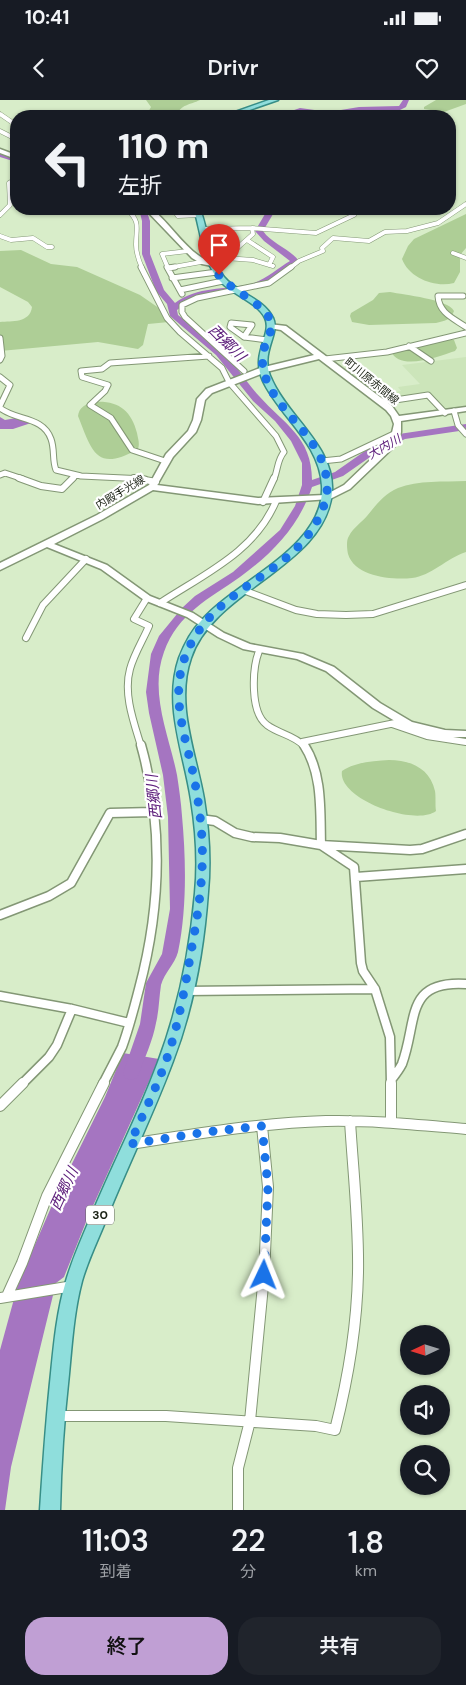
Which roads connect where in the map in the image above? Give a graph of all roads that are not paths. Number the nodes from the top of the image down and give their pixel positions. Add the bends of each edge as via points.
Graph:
1 (275, 100) edge
2 (245, 110) edge
3 (6, 125) dead end
4 (10, 125) edge
5 (10, 182) edge
6 (9, 194) junction
7 (1, 195) edge
8 (0, 215) edge
9 (133, 215) edge
10 (156, 215) edge
11 (199, 215) edge
12 (352, 215) edge
13 (450, 215) edge
14 (253, 228) junction
15 (204, 230) junction
16 (0, 236) edge
17 (247, 240) junction
18 (52, 248) dead end
19 (188, 251) junction
20 (453, 253) dead end
21 (212, 257) junction
22 (227, 257) junction
23 (466, 258) edge
24 (200, 262) junction
25 (168, 268) junction
26 (216, 269) junction
27 (172, 278) junction
28 (223, 281) junction
29 (232, 289) junction
30 (463, 296) dead end
31 (272, 326) junction
32 (466, 327) edge
33 (466, 333) edge
34 (244, 337) dead end
35 (0, 338) edge
36 (207, 338) junction
37 (267, 340) junction
38 (193, 341) junction
39 (409, 346) junction
40 (209, 356) junction
41 (323, 357) junction
42 (0, 360) edge
43 (431, 361) dead end
44 (263, 370) junction
45 (245, 374) junction
46 (0, 378) edge
47 (230, 382) junction
48 (382, 402) junction
49 (0, 407) edge
50 (466, 409) edge
51 (449, 412) junction
52 (398, 419) junction
53 (466, 434) edge
54 (396, 437) junction
55 (165, 461) junction
56 (322, 461) junction
57 (0, 475) edge
58 (76, 475) junction
59 (154, 484) junction
60 (327, 497) junction
61 (279, 501) junction
62 (263, 502) junction
63 (47, 544) junction
64 (86, 559) junction
65 (0, 567) edge
66 (466, 585) edge
67 (243, 590) junction
68 (147, 598) junction
69 (163, 604) junction
70 (204, 623) junction
71 (26, 638) dead end
72 (259, 651) junction
73 (396, 723) junction
74 (466, 734) edge
75 (302, 742) junction
76 (466, 742) edge
77 (153, 812) junction
78 (200, 819) junction
79 (466, 834) edge
80 (321, 846) junction
81 (466, 870) edge
82 (356, 877) junction
83 (0, 915) edge
84 (466, 984) edge
85 (374, 989) junction
86 (185, 991) junction
87 (0, 996) edge
88 (72, 1009) junction
89 (129, 1023) junction
90 (391, 1080) junction
91 (0, 1106) edge
92 (350, 1121) junction
93 (391, 1122) junction
94 (262, 1126) junction
95 (466, 1129) edge
96 (130, 1144) junction
97 (66, 1287) junction
98 (6, 1297) edge
99 (55, 1416) junction
100 (250, 1421) junction
101 (50, 1510) edge
102 (238, 1510) edge

1 - 2 main road
3 - 4 street
5 - 6 street
6 - 7 street
6 - 8 street via 10,205
9 - 38 street via 138,224 136,247 150,286 167,318
10 - 19 main road
11 - 15 main road
12 - 14 street via 316,233
13 - 29 street via 438,223 408,231 385,232 366,242 334,238 322,248 323,251 299,261 268,283
14 - 15 street
14 - 17 street via 253,234
15 - 21 main road
16 - 18 street via 11,240 33,238
17 - 22 street
17 - 22 street via 273,257 271,266
19 - 24 main road
19 - 25 street via 161,252
20 - 23 street
21 - 22 street
21 - 26 main road
24 - 25 street
24 - 26 main road
25 - 27 street
26 - 27 street
26 - 28 main road
27 - 28 street via 181,292
28 - 29 main road
29 - 31 main road via 262,310
29 - 36 street via 182,305 185,316
30 - 32 street via 438,296 438,304 446,314
31 - 37 main road
31 - 41 main road, 町川原赤間線 via 283,328
33 - 39 street
34 - 37 street
35 - 42 street
36 - 38 street
36 - 45 street
37 - 44 main road via 263,349
38 - 40 street
39 - 41 street via 378,353
39 - 43 street
40 - 47 street via 222,368
40 - 55 street via 110,363 102,369 81,371 86,379 108,384 90,405 111,416 132,450
41 - 44 main road, 内殿手光線
41 - 48 main road, 町川原赤間線
44 - 45 main road, 内殿手光線
44 - 56 main road, 30 via 278,398 310,438
45 - 47 main road, 内殿手光線
46 - 49 street via 10,385
47 - 55 main road, 内殿手光線 via 204,395 198,404 192,432
47 - 62 street via 276,436 284,452
48 - 51 street via 428,395
48 - 52 main road, 町川原赤間線
49 - 58 street via 6,412 27,417 44,428 54,444 56,470
50 - 51 main road, 町川原赤間線
51 - 52 main road, 町川原赤間線
51 - 53 street
52 - 54 main road
54 - 56 street via 340,459
54 - 60 main road via 348,487
55 - 59 main road, 内殿手光線
56 - 60 main road, 30
57 - 58 street via 62,489
58 - 59 street via 100,478 132,476
59 - 62 main road
59 - 63 main road, 内殿手光線
60 - 61 main road
60 - 67 main road, 30 via 316,523 302,542 277,566
61 - 62 main road
61 - 69 street via 267,524 244,548
63 - 64 main road
63 - 65 main road, 内殿手光線
64 - 68 main road via 104,566
64 - 71 street via 52,594
66 - 67 street via 373,614 346,615 296,610
67 - 70 main road, 30
68 - 69 main road
68 - 77 street via 134,619 149,626 128,683
69 - 70 main road
70 - 72 main road via 247,648
70 - 78 main road, 30 via 183,662 178,701
72 - 73 main road via 299,656 330,669
72 - 75 street via 254,661 257,713 262,722
73 - 74 main road via 434,732
73 - 75 street
73 - 76 street via 396,728 450,742
75 - 80 street via 314,765 318,782
77 - 83 street via 110,813 71,883
77 - 89 street via 158,854 157,895
78 - 80 street via 215,821 235,832 252,836
78 - 86 main road, 30 via 203,880
79 - 80 street via 410,850
80 - 82 street via 349,862
81 - 82 street
82 - 85 street via 359,952 363,971
84 - 90 street via 435,986 415,1006 401,1065
85 - 86 street
85 - 90 street via 390,1037
86 - 96 main road, 30 via 167,1059
87 - 88 street
88 - 89 street
88 - 91 street via 49,1058
89 - 98 street via 122,1046 47,1196
90 - 93 street
92 - 93 street
92 - 94 street
92 - 100 street via 358,1273 352,1334 335,1430
93 - 95 street
94 - 96 street
94 - 100 street via 268,1187 264,1275
96 - 97 main road, 30 via 79,1265
97 - 98 street
97 - 99 main road, 30
99 - 100 street via 166,1416
99 - 101 main road, 30
100 - 102 street via 238,1468

